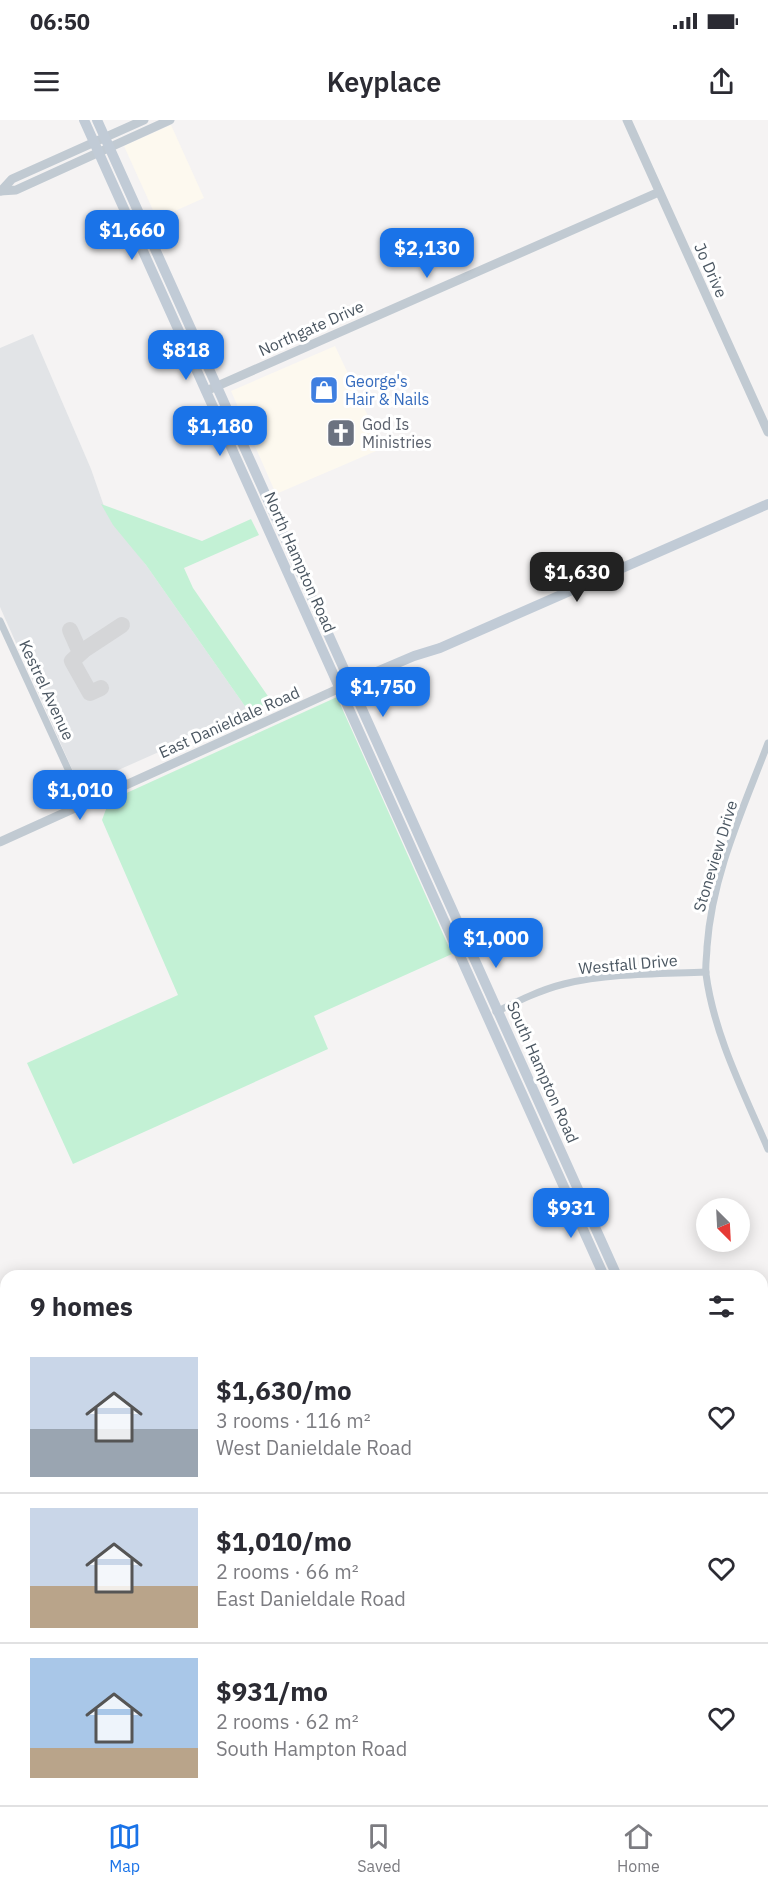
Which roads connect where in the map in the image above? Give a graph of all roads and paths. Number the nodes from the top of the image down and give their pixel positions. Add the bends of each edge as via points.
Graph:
1 (84, 120) edge
2 (97, 120) edge
3 (144, 120) edge
4 (170, 120) edge
5 (627, 120) edge
6 (102, 145) junction
7 (1, 191) edge
8 (659, 192) junction
9 (217, 385) junction
10 (206, 392) junction
11 (768, 432) edge
12 (252, 464) junction
13 (241, 468) junction
14 (768, 504) edge
15 (293, 552) junction
16 (281, 557) junction
17 (0, 621) edge
18 (352, 683) junction
19 (340, 688) junction
20 (768, 743) edge
21 (84, 804) junction
22 (0, 842) edge
23 (427, 850) junction
24 (415, 855) junction
25 (706, 972) junction
26 (499, 1011) junction
27 (487, 1017) junction
28 (768, 1149) edge
29 (601, 1270) edge
30 (614, 1270) edge

1 - 6 main road, North Hampton Road
2 - 6 main road, North Hampton Road
3 - 6 street
4 - 6 street
5 - 8 street, Jo Drive
6 - 7 street via 12,179
6 - 9 main road, North Hampton Road
6 - 10 main road, North Hampton Road
8 - 9 street, Northgate Drive
8 - 11 street, Jo Drive
9 - 10 street, Northgate Drive
9 - 12 main road, North Hampton Road
10 - 13 main road, North Hampton Road
12 - 13 main road
12 - 15 main road, North Hampton Road
13 - 16 main road, North Hampton Road
14 - 18 main road
15 - 16 main road
15 - 18 main road, North Hampton Road
16 - 19 main road, North Hampton Road
17 - 21 street, Kestrel Avenue
18 - 19 main road
18 - 23 main road, South Hampton Road
19 - 21 street, East Danieldale Road
19 - 24 main road, South Hampton Road
20 - 25 street, Stoneview Drive via 714,894
21 - 22 street, East Danieldale Road
23 - 24 main road
23 - 26 main road, South Hampton Road
24 - 27 main road, South Hampton Road
25 - 26 street, Westfall Drive via 583,980 534,994
25 - 28 street, Stoneview Drive via 717,1027
26 - 27 street, Westfall Drive
26 - 30 main road, South Hampton Road
27 - 29 main road, South Hampton Road

